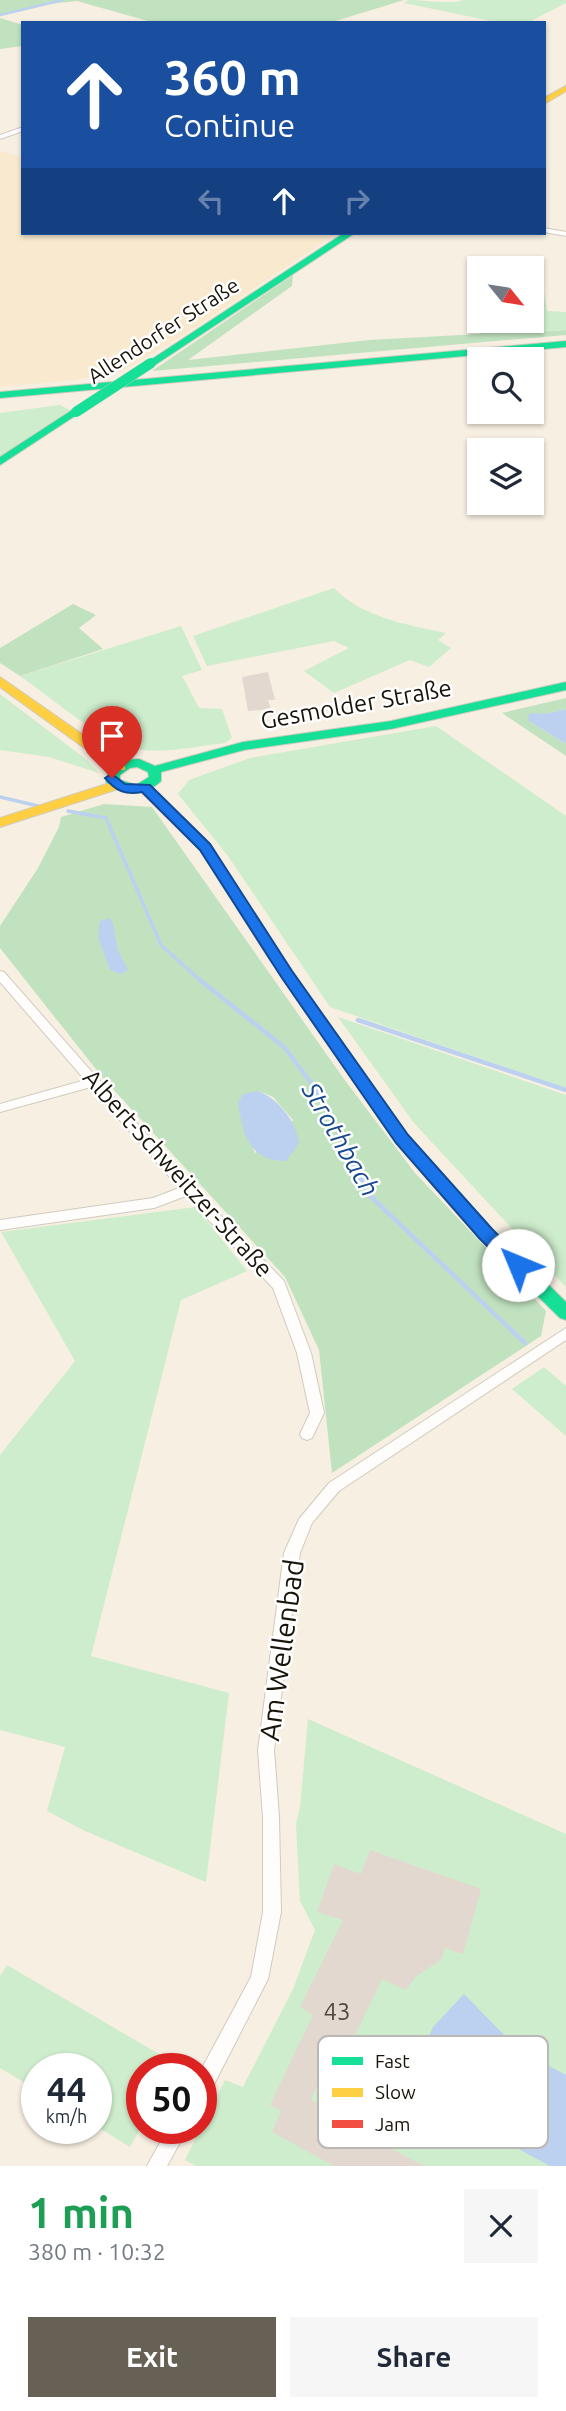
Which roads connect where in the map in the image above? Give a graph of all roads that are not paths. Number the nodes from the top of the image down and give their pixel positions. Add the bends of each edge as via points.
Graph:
1 (566, 88) edge
2 (546, 101) edge
3 (21, 130) edge
4 (0, 137) edge
5 (546, 230) edge
6 (566, 234) edge
7 (347, 235) edge
8 (566, 344) edge
9 (566, 352) edge
10 (544, 354) edge
11 (467, 361) edge
12 (0, 395) edge
13 (0, 403) edge
14 (0, 463) edge
15 (0, 681) edge
16 (566, 686) edge
17 (120, 767) junction
18 (155, 770) junction
19 (117, 785) junction
20 (145, 788) junction
21 (0, 823) edge
22 (0, 975) edge
23 (94, 1082) junction
24 (0, 1108) edge
25 (188, 1190) junction
26 (0, 1225) edge
27 (566, 1313) edge
28 (566, 1334) edge
29 (307, 1434) dead end
30 (217, 2058) edge
31 (169, 2144) edge
32 (156, 2166) edge

1 - 2 main road
3 - 4 street
5 - 6 street
7 - 14 main road, Allendorfer Straße, bridge
8 - 12 main road
9 - 10 main road
11 - 13 main road
15 - 17 main road
16 - 18 main road, Gesmolder Straße via 391,725 243,746
17 - 18 main road via 139,763
17 - 19 main road via 113,774
18 - 20 main road via 156,778
19 - 20 main road
19 - 21 main road
20 - 27 main road via 205,847 287,975 402,1139 486,1234
22 - 23 street, Albert-Schweitzer-Straße
23 - 24 street
23 - 25 street, Albert-Schweitzer-Straße
25 - 26 street via 154,1203
25 - 29 street, Albert-Schweitzer-Straße via 279,1284 304,1353 317,1413
28 - 30 street, Am Wellenbad via 334,1487 306,1519 292,1553 266,1750 272,1912 259,1979
31 - 32 street

